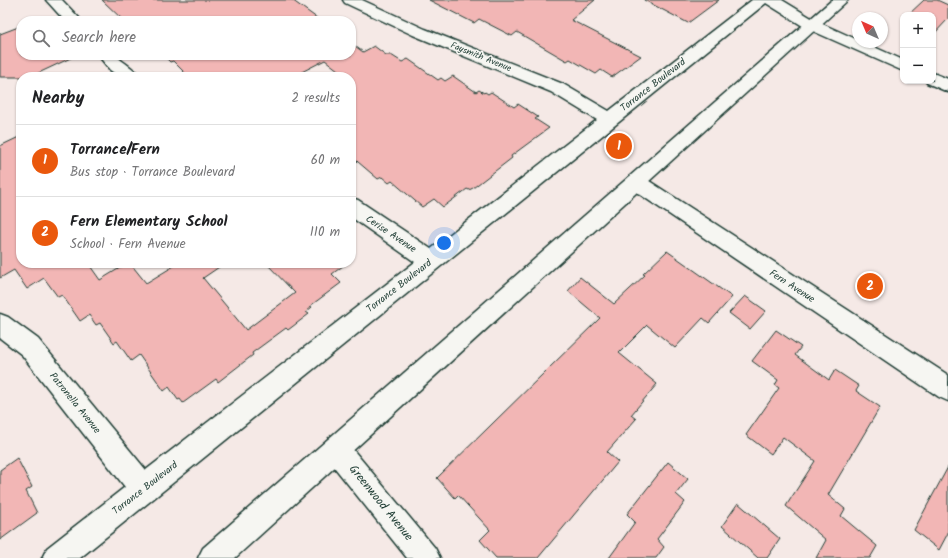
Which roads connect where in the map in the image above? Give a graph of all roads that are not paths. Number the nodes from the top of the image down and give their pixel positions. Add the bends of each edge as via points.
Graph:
1 (53, 0) edge
2 (350, 0) edge
3 (761, 0) edge
4 (772, 0) edge
5 (841, 0) edge
6 (69, 16) edge
7 (812, 25) junction
8 (111, 60) edge
9 (900, 65) edge
10 (125, 72) edge
11 (936, 81) edge
12 (948, 86) edge
13 (610, 119) junction
14 (636, 182) junction
15 (356, 209) edge
16 (432, 261) junction
17 (0, 324) edge
18 (948, 389) edge
19 (336, 449) junction
20 (144, 489) junction
21 (57, 558) edge
22 (213, 558) edge
23 (425, 558) edge

1 - 6 street
2 - 13 street, Faysmith Avenue via 419,32 557,88
3 - 13 street, Torrance Boulevard
4 - 7 street
5 - 7 street
7 - 9 street
7 - 14 street
8 - 10 street
11 - 12 street
13 - 16 street, Torrance Boulevard
14 - 18 street, Fern Avenue
14 - 19 street
15 - 16 street, Cerise Avenue
16 - 20 street, Torrance Boulevard
17 - 20 street, Patronella Avenue via 30,347
19 - 22 street
19 - 23 street, Greenwood Avenue
20 - 21 street, Torrance Boulevard

